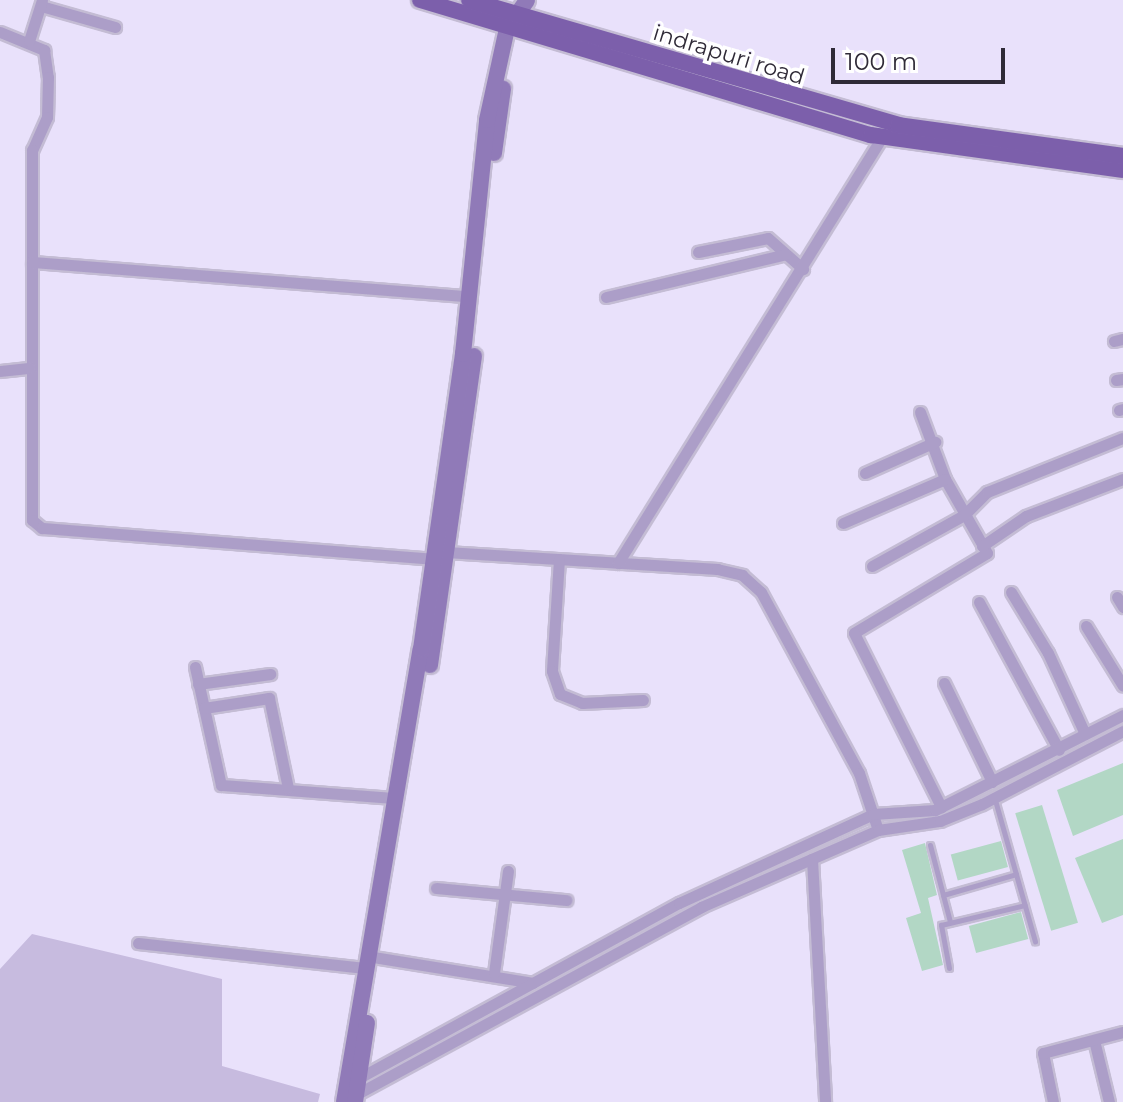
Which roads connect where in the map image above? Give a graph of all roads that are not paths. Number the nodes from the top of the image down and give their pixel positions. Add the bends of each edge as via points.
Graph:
1 (420, 0) edge
2 (469, 0) edge
3 (535, 0) edge
4 (41, 3) edge
5 (520, 18) edge
6 (115, 27) dead end
7 (0, 32) edge
8 (29, 41) junction
9 (882, 137) junction
10 (1123, 156) edge
11 (1123, 170) edge
12 (698, 252) dead end
13 (786, 254) junction
14 (32, 262) junction
15 (803, 269) junction
16 (468, 296) junction
17 (606, 297) dead end
18 (30, 368) junction
19 (0, 371) edge
20 (920, 412) dead end
21 (1123, 438) edge
22 (935, 442) junction
23 (865, 473) dead end
24 (945, 479) junction
25 (1123, 479) edge
26 (964, 515) junction
27 (843, 523) dead end
28 (982, 546) junction
29 (440, 555) junction
30 (559, 559) junction
31 (618, 563) junction
32 (872, 566) dead end
33 (1011, 592) dead end
34 (979, 602) dead end
35 (1086, 626) dead end
36 (195, 667) dead end
37 (270, 674) dead end
38 (944, 683) dead end
39 (198, 684) junction
40 (1123, 686) edge
41 (643, 700) dead end
42 (204, 708) junction
43 (416, 711) junction
44 (1123, 715) edge
45 (1123, 731) edge
46 (1085, 734) junction
47 (1059, 750) junction
48 (992, 782) junction
49 (288, 788) junction
50 (395, 798) junction
51 (994, 798) junction
52 (941, 807) junction
53 (873, 814) junction
54 (878, 830) junction
55 (930, 845) dead end
56 (812, 859) junction
57 (508, 871) dead end
58 (1016, 874) junction
59 (436, 888) dead end
60 (506, 894) junction
61 (943, 895) junction
62 (566, 900) dead end
63 (1025, 905) junction
64 (950, 922) junction
65 (1035, 941) dead end
66 (138, 943) dead end
67 (370, 961) junction
68 (949, 968) dead end
69 (494, 973) junction
70 (533, 983) junction
71 (553, 988) junction
72 (1123, 1032) edge
73 (1094, 1040) junction
74 (354, 1094) edge
75 (825, 1102) edge
76 (1053, 1102) edge
77 (1109, 1102) edge

1 - 5 main road
2 - 5 main road, indrapuri road
3 - 5 street
4 - 6 street
4 - 8 street
5 - 9 main road, indrapuri road via 573,46
5 - 10 main road, indrapuri road via 898,125
5 - 16 street via 487,120
5 - 29 street via 488,193 476,342
7 - 8 street
8 - 14 street via 44,50 48,77 47,117 32,150
9 - 11 main road, indrapuri road
9 - 15 street
12 - 13 street via 763,238
13 - 15 street
13 - 17 street
14 - 16 street
14 - 18 street
15 - 31 street
16 - 29 street
18 - 19 street
18 - 29 street via 30,515 36,525
20 - 22 street
21 - 26 street via 987,492
22 - 23 street
22 - 24 street
24 - 26 street
24 - 27 street
25 - 28 street via 1026,516
26 - 28 street
26 - 32 street
28 - 52 street via 987,553 854,633
29 - 30 street
29 - 43 street
30 - 31 street
30 - 41 street via 552,671 560,694 582,703
31 - 53 street via 717,569 752,582 859,773
33 - 46 street via 1048,653
34 - 47 street
35 - 40 street
36 - 39 street
37 - 39 street
38 - 48 street
39 - 42 street
42 - 49 street via 221,785
42 - 49 street via 269,698
43 - 50 street
43 - 67 street
44 - 46 street
45 - 51 street
46 - 47 street
47 - 48 street
48 - 52 street
49 - 50 street
50 - 67 street
51 - 54 street via 940,821
51 - 58 lane
52 - 53 street
53 - 54 street
53 - 70 street via 669,908
54 - 56 street
55 - 61 lane
56 - 71 street via 688,913
56 - 75 street
57 - 60 street
58 - 61 lane
58 - 63 lane
59 - 60 street
60 - 62 street
60 - 69 street
61 - 64 lane
63 - 64 lane
63 - 65 lane
64 - 68 lane via 939,927
66 - 67 street
67 - 69 street
67 - 74 street
67 - 74 street
69 - 70 street
70 - 71 street
70 - 74 street
71 - 74 street
72 - 73 street
73 - 76 street via 1043,1053
73 - 77 street

